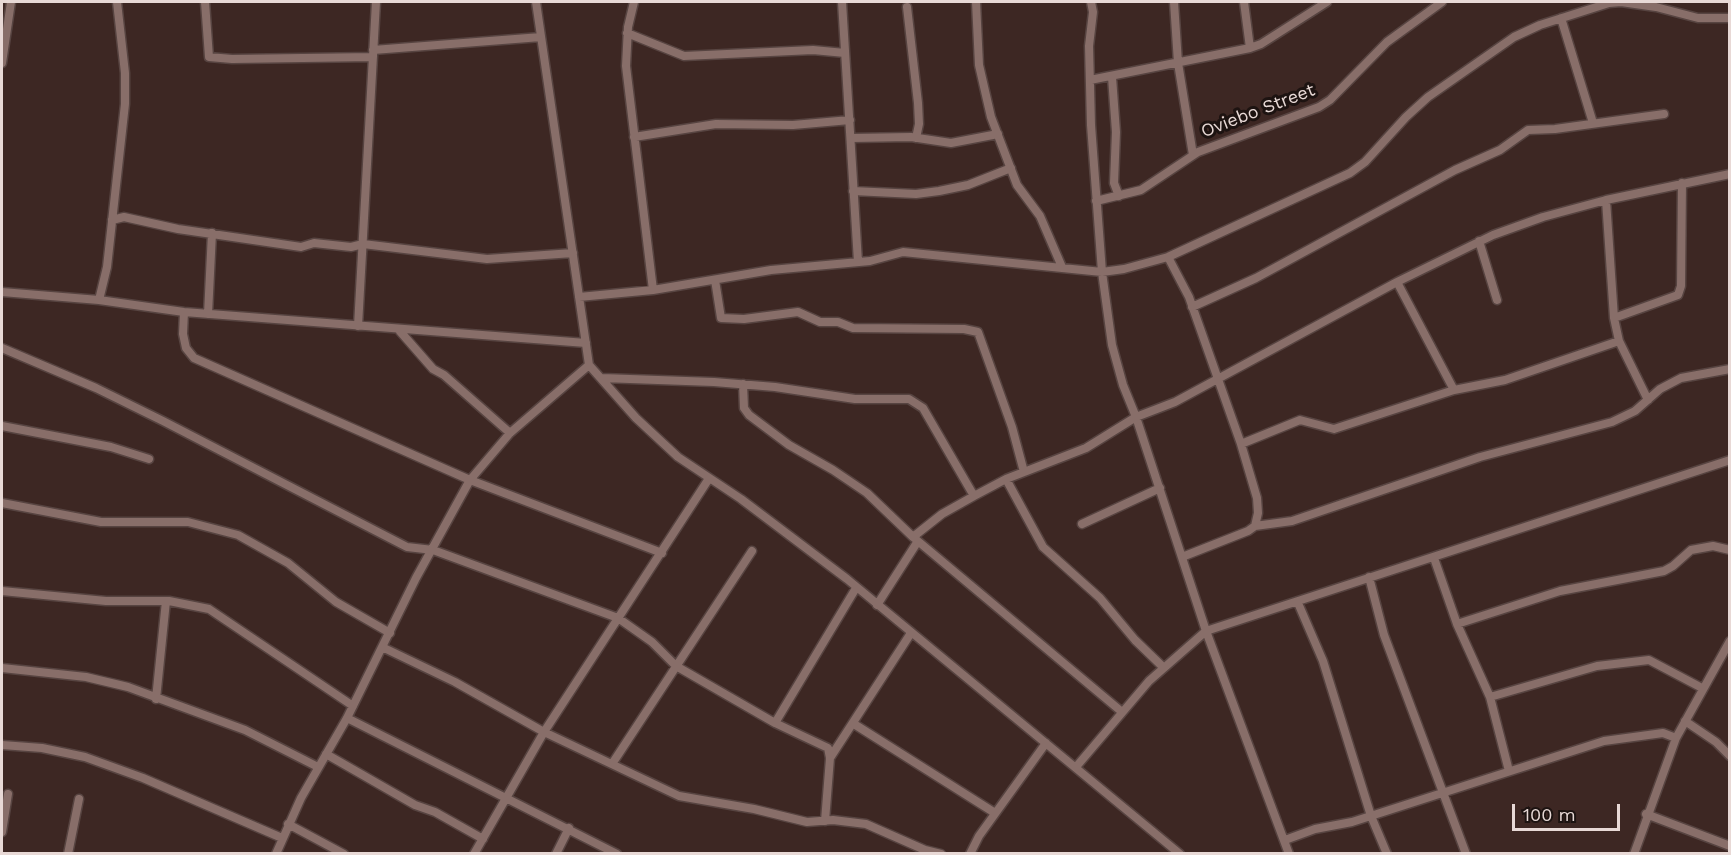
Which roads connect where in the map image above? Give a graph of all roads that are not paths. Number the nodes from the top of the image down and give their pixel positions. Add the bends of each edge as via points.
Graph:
1 (11, 2) edge
2 (117, 2) edge
3 (205, 2) edge
4 (376, 2) edge
5 (536, 2) edge
6 (634, 2) edge
7 (842, 2) edge
8 (976, 2) edge
9 (1091, 2) edge
10 (1174, 2) edge
11 (1244, 2) edge
12 (1327, 2) edge
13 (1442, 2) edge
14 (907, 7) dead end
15 (1562, 18) junction
16 (1730, 18) edge
17 (627, 33) junction
18 (541, 37) junction
19 (1250, 48) junction
20 (373, 53) junction
21 (846, 53) junction
22 (2, 63) edge
23 (1178, 63) junction
24 (1112, 77) junction
25 (1090, 80) junction
26 (1664, 114) dead end
27 (850, 120) junction
28 (1593, 123) junction
29 (998, 134) junction
30 (634, 137) junction
31 (852, 138) junction
32 (916, 138) junction
33 (1193, 155) junction
34 (1011, 168) junction
35 (1730, 174) edge
36 (1682, 183) junction
37 (853, 191) junction
38 (1119, 196) junction
39 (1606, 200) junction
40 (1096, 201) junction
41 (112, 220) junction
42 (212, 233) junction
43 (1479, 241) junction
44 (363, 244) junction
45 (573, 253) junction
46 (1168, 257) junction
47 (858, 262) junction
48 (1062, 267) junction
49 (1102, 272) junction
50 (715, 280) junction
51 (1397, 282) junction
52 (654, 290) junction
53 (2, 292) edge
54 (579, 297) junction
55 (99, 300) junction
56 (1497, 300) dead end
57 (1192, 307) junction
58 (184, 312) junction
59 (208, 314) junction
60 (1614, 318) junction
61 (358, 326) junction
62 (398, 329) junction
63 (1619, 341) junction
64 (586, 343) junction
65 (2, 348) edge
66 (589, 364) junction
67 (1730, 369) edge
68 (602, 378) junction
69 (1216, 379) junction
70 (743, 384) junction
71 (1454, 390) junction
72 (1648, 400) junction
73 (1136, 417) junction
74 (2, 426) edge
75 (510, 433) junction
76 (1241, 444) junction
77 (149, 459) dead end
78 (1730, 460) edge
79 (1024, 472) junction
80 (1006, 479) junction
81 (470, 480) junction
82 (708, 480) junction
83 (1160, 488) junction
84 (974, 496) junction
85 (2, 503) edge
86 (1082, 524) dead end
87 (1255, 526) junction
88 (916, 539) junction
89 (433, 550) junction
90 (1730, 550) edge
91 (752, 551) dead end
92 (662, 553) junction
93 (1182, 556) junction
94 (1434, 558) junction
95 (1369, 578) junction
96 (856, 588) junction
97 (2, 591) edge
98 (166, 601) junction
99 (1298, 603) junction
100 (877, 605) junction
101 (618, 618) junction
102 (1457, 624) junction
103 (1206, 631) junction
104 (390, 633) junction
105 (911, 633) junction
106 (1730, 642) edge
107 (382, 647) junction
108 (676, 666) junction
109 (2, 668) edge
110 (1164, 668) junction
111 (1702, 688) junction
112 (1490, 697) junction
113 (156, 699) junction
114 (352, 706) junction
115 (1122, 712) junction
116 (347, 718) junction
117 (1685, 721) junction
118 (775, 723) junction
119 (854, 724) junction
120 (544, 732) junction
121 (1676, 738) junction
122 (1046, 743) junction
123 (2, 745) edge
124 (326, 754) junction
125 (1730, 756) edge
126 (830, 758) junction
127 (612, 764) junction
128 (318, 767) junction
129 (1076, 767) junction
130 (1509, 771) junction
131 (1442, 793) junction
132 (8, 794) dead end
133 (507, 796) junction
134 (79, 799) dead end
135 (995, 813) junction
136 (1646, 814) junction
137 (1371, 816) junction
138 (825, 821) junction
139 (288, 824) junction
140 (569, 828) junction
141 (2, 832) edge
142 (282, 838) junction
143 (483, 839) junction
144 (1285, 840) junction
145 (1730, 846) edge
146 (68, 854) edge
147 (276, 854) edge
148 (344, 854) edge
149 (474, 854) edge
150 (556, 854) edge
151 (617, 854) edge
152 (941, 854) edge
153 (970, 854) edge
154 (1180, 854) edge
155 (1289, 854) edge
156 (1387, 854) edge
157 (1466, 854) edge
158 (1634, 854) edge

1 - 22 street
2 - 41 street via 125,104
3 - 20 street via 209,57
4 - 20 street
5 - 18 street
6 - 17 street
7 - 21 street
8 - 29 street via 980,77
9 - 25 street
10 - 23 street
11 - 19 street
12 - 19 street
13 - 33 street, Oviebo Street via 1386,42 1319,107
14 - 32 street via 918,103
15 - 16 street via 1621,2 1698,18
15 - 28 street
15 - 46 street via 1514,37 1428,97 1350,173
17 - 21 street via 684,56 813,50
17 - 30 street via 626,66
18 - 20 street
18 - 45 street
19 - 23 street
20 - 44 street
21 - 27 street
23 - 24 street
23 - 33 street
24 - 25 street
24 - 38 street via 1114,183
25 - 40 street
26 - 28 street
27 - 30 street via 794,125 716,124
27 - 31 street
28 - 57 street via 1528,130 1500,150 1455,170 1256,278
29 - 32 street via 951,143
29 - 34 street
30 - 52 street
31 - 32 street
31 - 37 street
33 - 38 street, Oviebo Street via 1141,190
34 - 37 street via 969,185 939,191
34 - 48 street via 1017,185 1040,216
35 - 36 street
36 - 39 street
36 - 60 street via 1678,295
37 - 47 street
38 - 40 street, Oviebo Street
39 - 43 street via 1543,217
39 - 60 street
40 - 49 street
41 - 42 street via 124,217
41 - 55 street
42 - 44 street via 301,247 314,243 351,247
42 - 59 street
43 - 51 street
43 - 56 street
44 - 45 street via 477,258
44 - 61 street
45 - 54 street
46 - 49 street
46 - 57 street
47 - 48 street via 911,252
47 - 50 street via 751,272
48 - 49 street
49 - 73 street via 1112,345
50 - 52 street
50 - 79 street via 721,318 798,312 820,322 838,322 854,328 978,332
51 - 69 street
51 - 71 street
52 - 54 street
53 - 55 street
54 - 64 street
55 - 58 street
57 - 69 street
58 - 59 street
58 - 81 street via 186,348 194,358
59 - 61 street
60 - 63 street
61 - 62 street
62 - 64 street
62 - 75 street via 434,369
63 - 71 street via 1505,380
63 - 72 street
64 - 66 street
65 - 89 street via 96,388 407,547
66 - 68 street
66 - 75 street
67 - 72 street via 1681,378
68 - 70 street
68 - 82 street via 636,418
69 - 73 street via 1175,402
69 - 76 street
70 - 84 street via 855,399 917,402
70 - 88 street via 744,408 749,416 867,493
71 - 76 street via 1334,429 1300,420
72 - 87 street via 1612,422 1480,457 1292,521
73 - 79 street via 1086,448
73 - 83 street
74 - 77 street via 111,447
75 - 81 street
76 - 87 street via 1257,498
78 - 94 street
79 - 80 street
80 - 84 street
80 - 110 street via 1043,547 1100,598
81 - 89 street
81 - 92 street
82 - 92 street
82 - 96 street via 741,500
83 - 86 street
83 - 93 street
84 - 88 street via 942,514
85 - 104 street via 101,522 188,522 238,536 288,563 336,602
87 - 93 street via 1219,545
88 - 100 street
88 - 115 street
89 - 101 street
89 - 104 street
90 - 102 street via 1713,546 1690,550 1664,571 1560,591
91 - 108 street
92 - 101 street
93 - 103 street
94 - 95 street
94 - 102 street
95 - 99 street
95 - 131 street via 1383,635
96 - 100 street
96 - 118 street
97 - 98 street via 106,601
98 - 113 street
98 - 114 street via 209,609
99 - 103 street
99 - 137 street via 1330,681
100 - 105 street
101 - 108 street via 652,642
101 - 120 street
102 - 112 street
103 - 110 street
103 - 144 street
104 - 107 street
105 - 119 street
105 - 122 street
106 - 111 street
107 - 114 street
107 - 120 street
108 - 118 street
108 - 127 street
109 - 113 street via 86,677 128,687
110 - 115 street
111 - 112 street via 1649,660 1597,666
111 - 117 street
112 - 130 street
113 - 128 street via 245,730
114 - 116 street
115 - 129 street
116 - 124 street
116 - 133 street
117 - 121 street
117 - 125 street
118 - 126 street via 822,743
119 - 126 street
119 - 135 street
120 - 127 street
120 - 133 street
121 - 130 street via 1662,733 1604,741
121 - 136 street
122 - 129 street
122 - 135 street
123 - 142 street via 85,757
124 - 128 street
124 - 143 street
126 - 138 street
127 - 138 street via 679,796 807,822
128 - 139 street
129 - 154 street
130 - 131 street
131 - 137 street
131 - 157 street
132 - 141 street
133 - 140 street
133 - 143 street
134 - 146 street
135 - 153 street
136 - 145 street
136 - 158 street
137 - 144 street
137 - 156 street
138 - 152 street via 866,824
139 - 142 street
139 - 148 street
140 - 150 street
140 - 151 street
142 - 147 street
143 - 149 street
144 - 155 street

